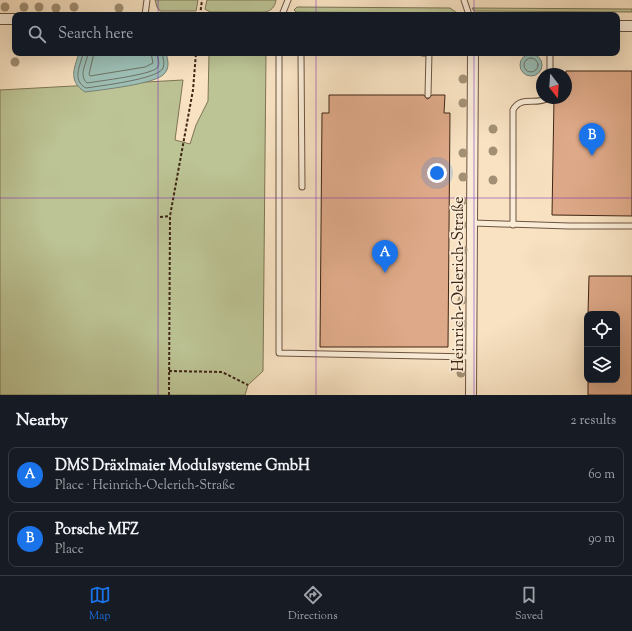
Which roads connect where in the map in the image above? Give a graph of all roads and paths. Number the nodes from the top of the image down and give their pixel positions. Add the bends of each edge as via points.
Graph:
1 (147, 0) edge
2 (202, 0) edge
3 (288, 0) edge
4 (464, 0) edge
5 (145, 12) edge
6 (200, 12) edge
7 (283, 12) edge
8 (468, 12) edge
9 (0, 19) edge
10 (12, 19) edge
11 (620, 26) edge
12 (632, 26) edge
13 (196, 56) edge
14 (279, 56) edge
15 (301, 56) edge
16 (429, 56) edge
17 (473, 56) edge
18 (550, 57) dead end
19 (550, 68) edge
20 (428, 95) dead end
21 (536, 101) edge
22 (302, 187) dead end
23 (170, 216) junction
24 (160, 217) dead end
25 (473, 223) junction
26 (513, 225) junction
27 (632, 226) edge
28 (472, 357) junction
29 (169, 371) junction
30 (248, 385) dead end
31 (169, 395) edge
32 (471, 395) edge

1 - 5 lane
2 - 6 path
3 - 7 lane
4 - 8 lane
9 - 10 street
11 - 12 street
13 - 23 path via 193,90
14 - 28 lane via 279,353
15 - 22 lane
16 - 20 lane
17 - 25 street, Heinrich-Oelerich-Straße
18 - 19 lane
21 - 26 lane via 516,104 513,110
23 - 24 path
23 - 29 path
25 - 26 lane
25 - 28 street, Heinrich-Oelerich-Straße
26 - 27 lane
28 - 32 street, Heinrich-Oelerich-Straße
29 - 30 path via 222,372
29 - 31 path

